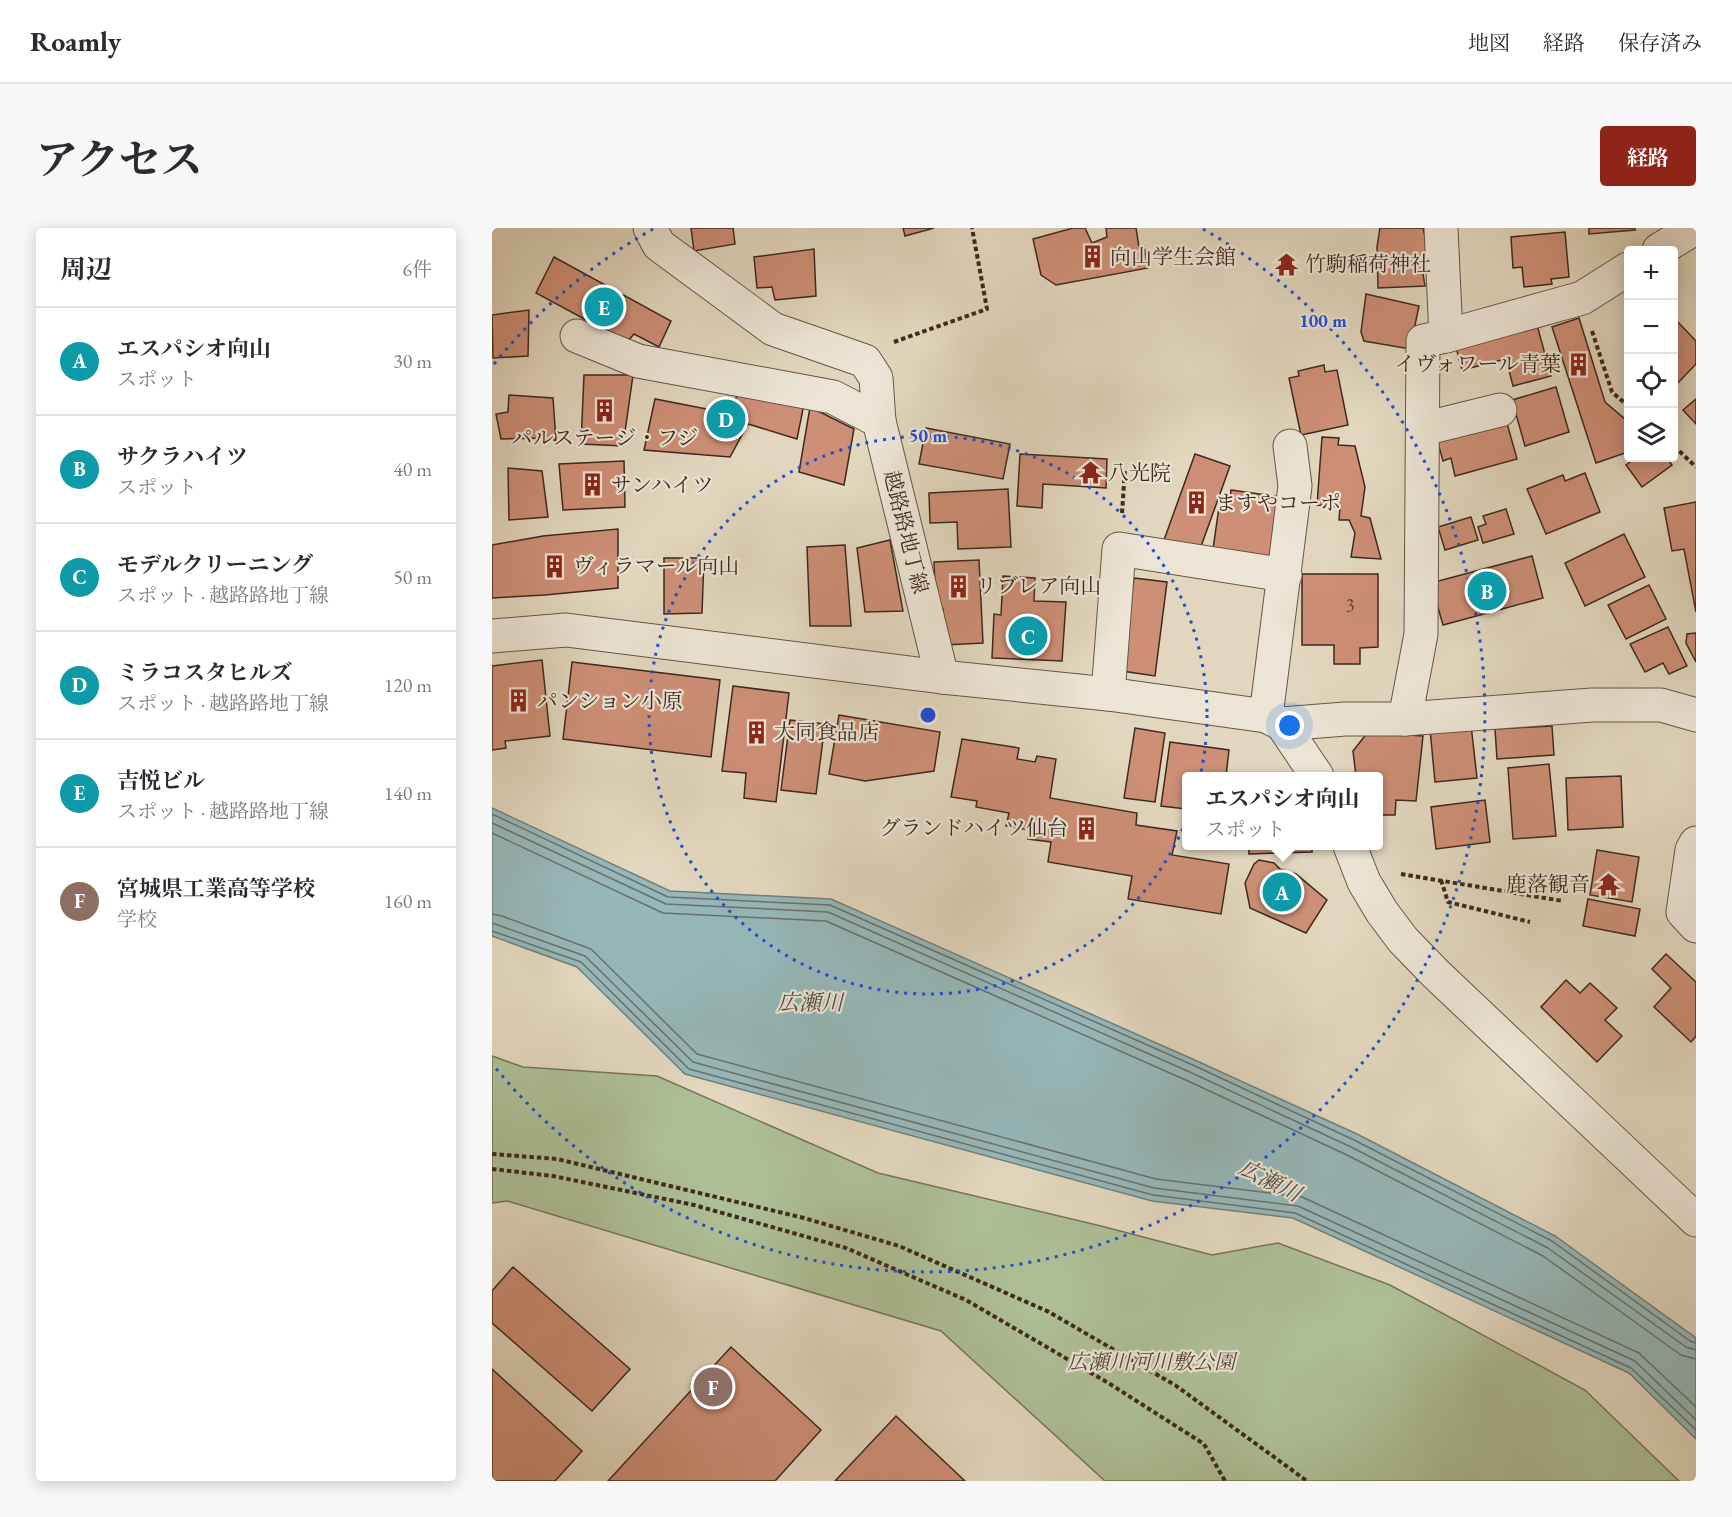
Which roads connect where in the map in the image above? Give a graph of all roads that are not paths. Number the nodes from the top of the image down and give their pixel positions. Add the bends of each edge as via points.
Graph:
1 (650, 228) edge
2 (1441, 228) edge
3 (1695, 228) edge
4 (1666, 246) edge
5 (1624, 272) edge
6 (577, 336) dead end
7 (1446, 336) junction
8 (1500, 410) dead end
9 (879, 422) junction
10 (1423, 429) junction
11 (1290, 446) dead end
12 (1285, 575) junction
13 (492, 636) edge
14 (942, 676) junction
15 (1108, 694) junction
16 (1696, 715) edge
17 (1405, 719) junction
18 (1274, 720) junction
19 (1313, 772) edge
20 (1696, 843) edge
21 (1352, 850) edge
22 (1696, 926) edge
23 (1696, 1220) edge

1 - 9 street, 越路路地丁線 via 659,245 773,329 865,361 876,378
2 - 7 street
3 - 4 street
5 - 7 street via 1582,298
6 - 9 street via 638,361 833,397
7 - 10 street via 1423,341
8 - 10 street
9 - 14 street, 越路路地丁線
10 - 17 street via 1421,634
11 - 12 street via 1295,486
12 - 15 street via 1119,549
12 - 18 street via 1269,682
13 - 14 street via 566,630
14 - 15 street
15 - 18 street
16 - 17 street via 1661,705 1592,705
17 - 18 street
18 - 19 street
20 - 22 street via 1683,912
21 - 23 street via 1364,882 1403,940

